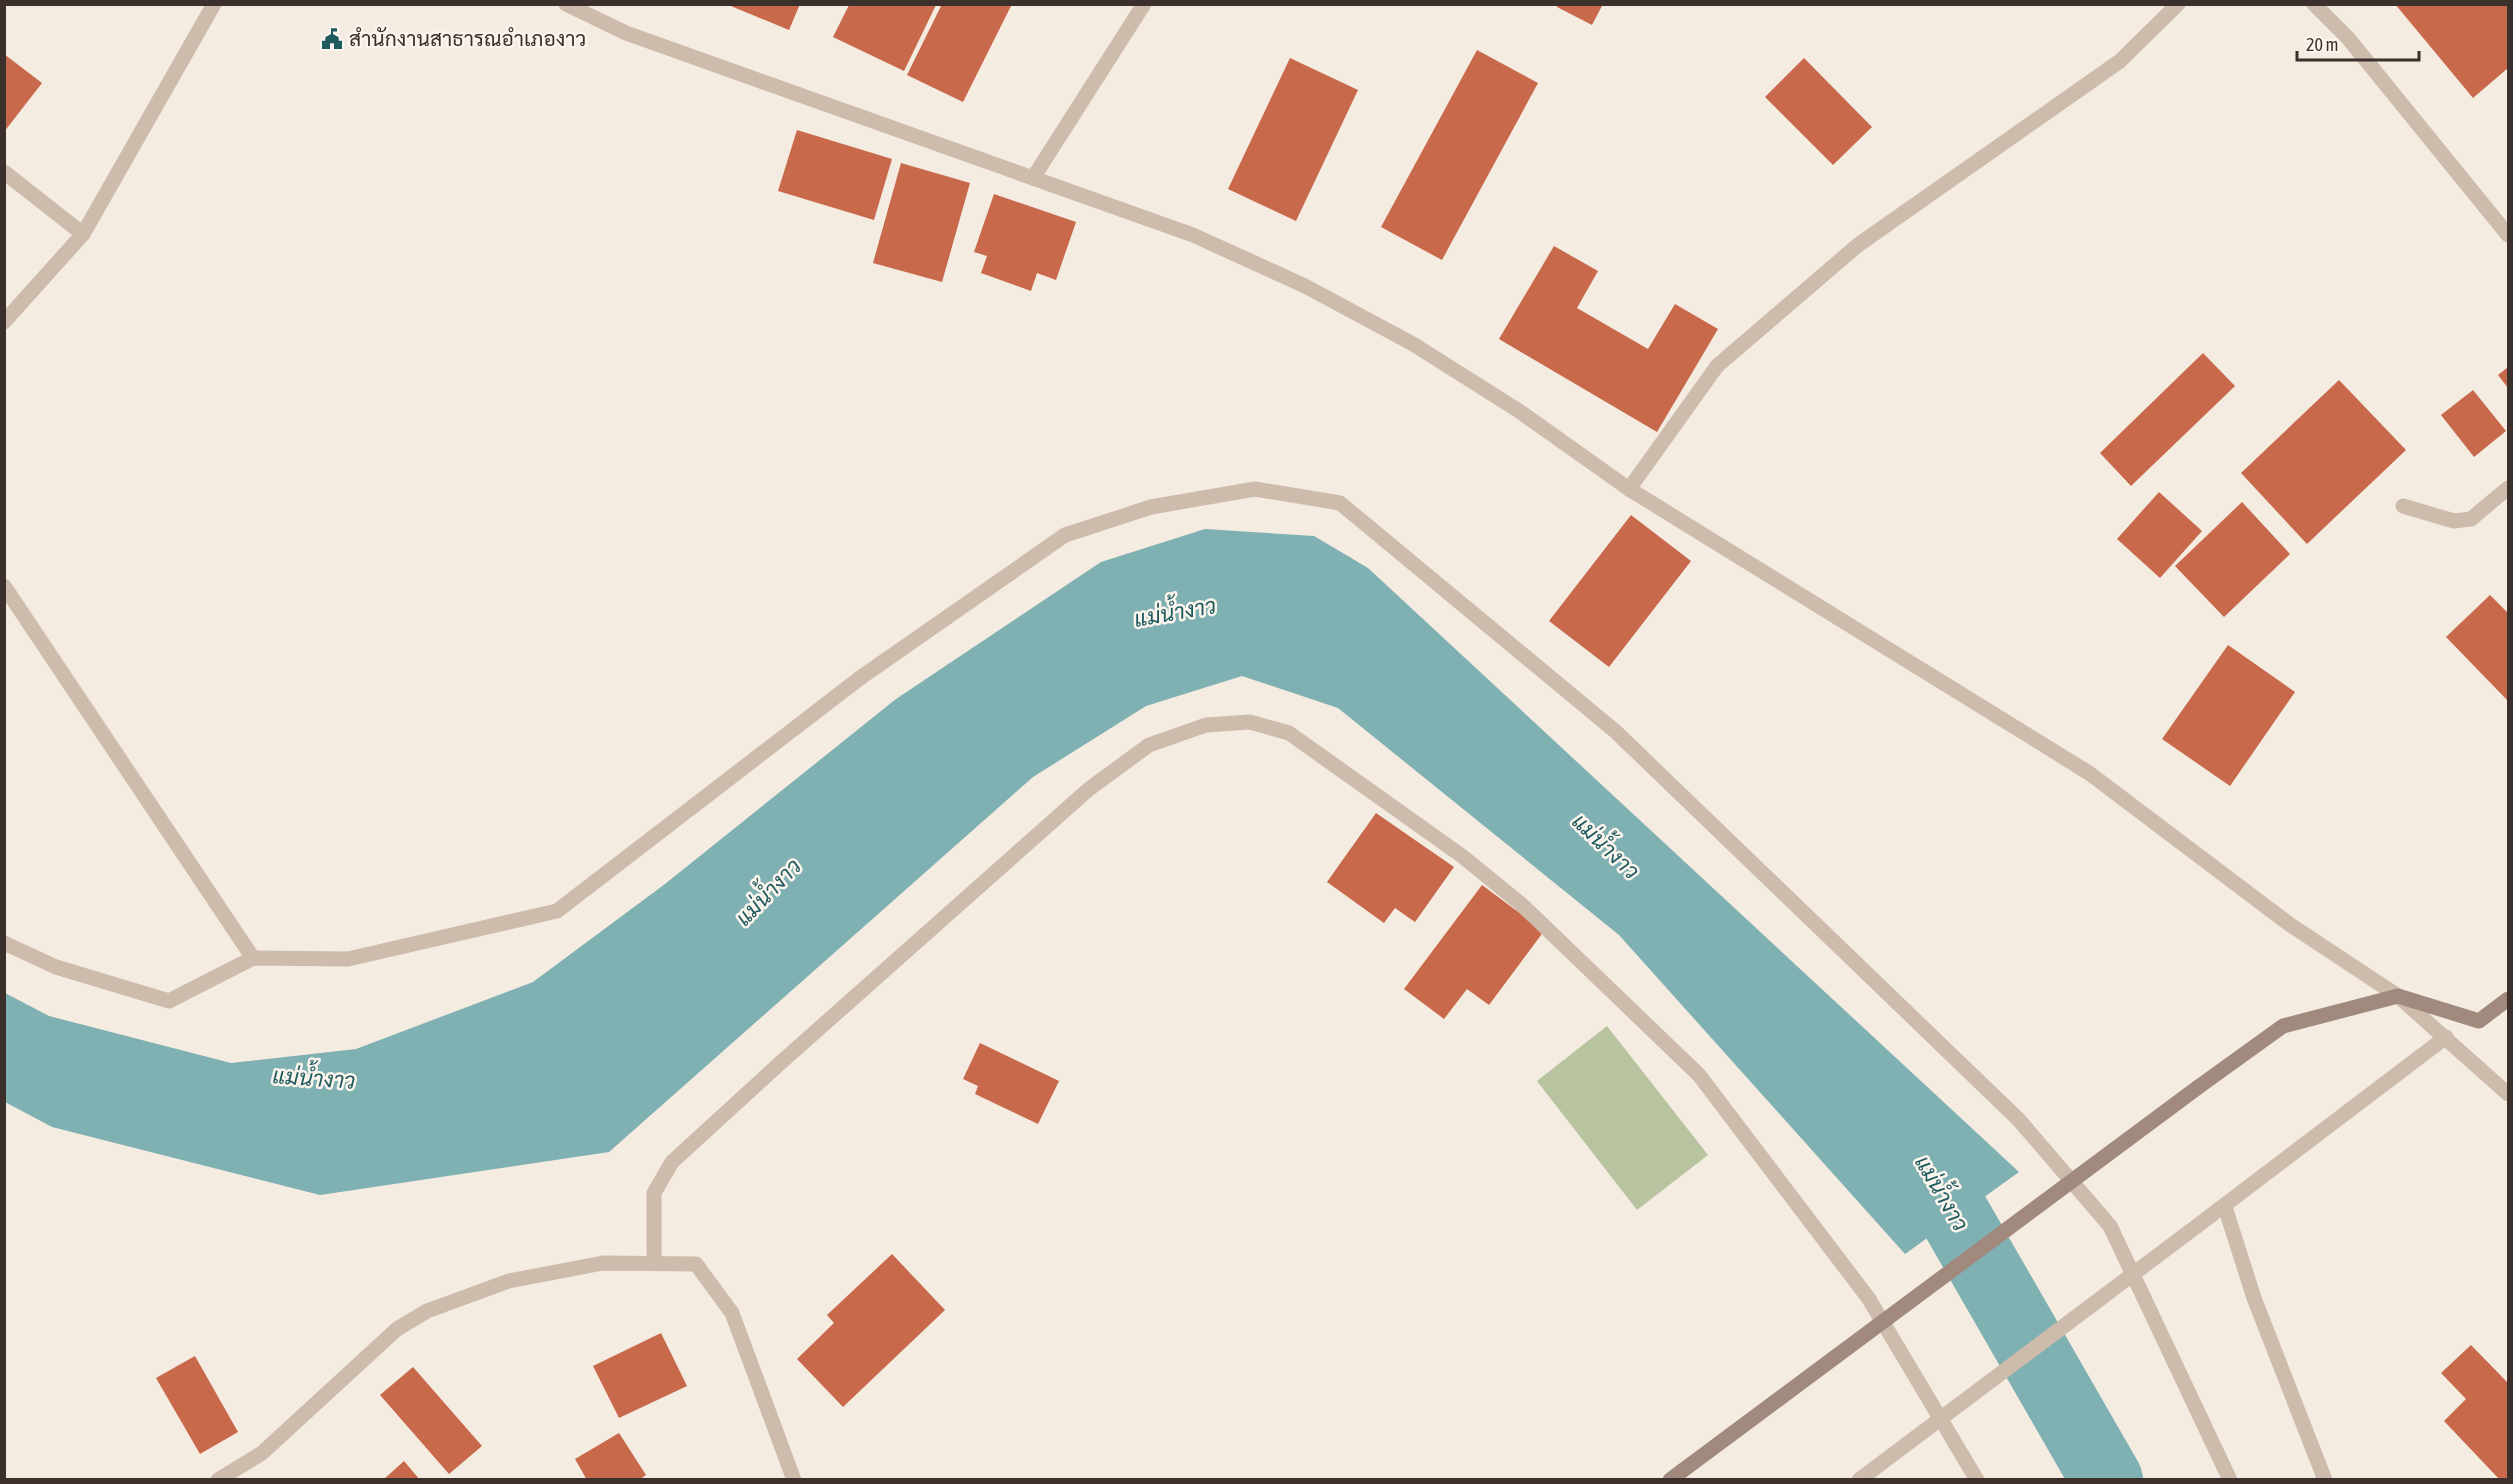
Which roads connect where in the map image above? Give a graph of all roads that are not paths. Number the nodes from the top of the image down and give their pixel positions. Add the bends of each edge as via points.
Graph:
1 (214, 4) edge
2 (566, 4) edge
3 (1144, 4) edge
4 (2178, 4) edge
5 (2314, 4) edge
6 (4, 172) edge
7 (1033, 178) junction
8 (83, 234) junction
9 (2508, 235) edge
10 (4, 322) edge
11 (2508, 488) edge
12 (1629, 489) junction
13 (2403, 506) dead end
14 (4, 586) edge
15 (4, 943) edge
16 (253, 958) junction
17 (2398, 996) junction
18 (2508, 999) edge
19 (2446, 1037) junction
20 (2508, 1094) edge
21 (2225, 1207) junction
22 (654, 1262) junction
23 (1676, 1475) edge
24 (223, 1479) edge
25 (795, 1479) edge
26 (1859, 1479) edge
27 (1977, 1479) edge
28 (2230, 1479) edge
29 (2325, 1479) edge

1 - 8 street
2 - 7 street via 626,33
3 - 7 street
4 - 12 street via 2120,61 1858,245 1718,366
5 - 9 street via 2348,38
6 - 8 street
7 - 12 street via 1193,235 1305,286 1413,344 1519,411
8 - 10 street
11 - 13 street via 2471,519 2454,521
12 - 17 street via 2089,772 2289,924
14 - 16 street
15 - 16 street via 56,967 169,1001
16 - 28 street via 348,958 557,911 860,678 1065,535 1151,507 1255,489 1340,503 1615,731 2018,1119 2110,1226
17 - 18 main road via 2480,1021
17 - 19 street
17 - 23 main road, bridge via 2283,1026
19 - 20 street
19 - 21 street
21 - 26 street, bridge
21 - 29 street via 2254,1298
22 - 24 street via 603,1263 509,1281 427,1311 397,1329 262,1453
22 - 25 street via 696,1264 732,1313
22 - 27 street via 654,1192 672,1162 778,1065 1089,789 1149,746 1206,725 1251,722 1289,733 1462,856 1521,904 1699,1075 1869,1299

